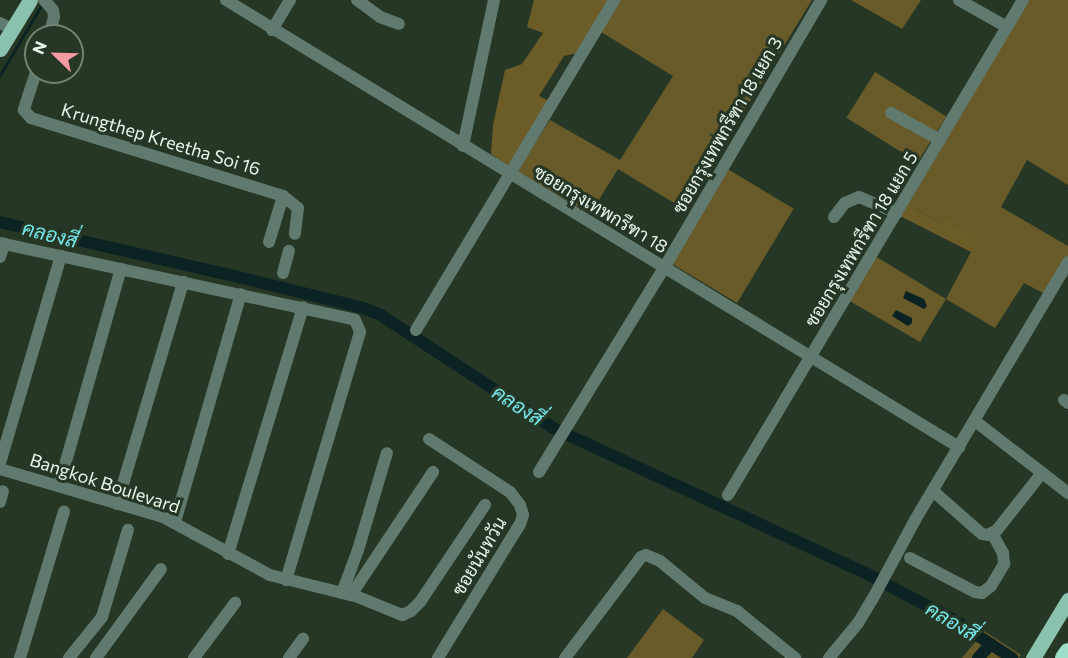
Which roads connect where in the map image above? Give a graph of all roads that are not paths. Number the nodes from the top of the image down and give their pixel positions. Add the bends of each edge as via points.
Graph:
1 (30, 0) edge
2 (226, 0) edge
3 (290, 0) edge
4 (357, 0) edge
5 (494, 0) edge
6 (614, 0) edge
7 (821, 0) edge
8 (959, 0) edge
9 (1023, 0) edge
10 (46, 2) edge
11 (52, 24) edge
12 (399, 24) dead end
13 (6, 26) edge
14 (1007, 27) junction
15 (272, 30) junction
16 (0, 49) edge
17 (32, 84) edge
18 (891, 113) dead end
19 (940, 140) junction
20 (462, 146) junction
21 (510, 174) junction
22 (283, 196) junction
23 (897, 213) junction
24 (834, 217) dead end
25 (295, 234) dead end
26 (269, 242) dead end
27 (2, 243) edge
28 (290, 251) dead end
29 (62, 256) junction
30 (0, 257) edge
31 (1068, 262) edge
32 (664, 268) junction
33 (121, 269) junction
34 (284, 273) dead end
35 (183, 282) junction
36 (241, 294) junction
37 (303, 307) junction
38 (416, 330) dead end
39 (812, 358) junction
40 (975, 421) junction
41 (429, 439) dead end
42 (959, 447) junction
43 (387, 453) dead end
44 (0, 463) edge
45 (0, 469) edge
46 (433, 472) dead end
47 (539, 472) dead end
48 (1041, 474) junction
49 (59, 486) junction
50 (933, 491) junction
51 (1068, 493) edge
52 (728, 495) dead end
53 (117, 504) junction
54 (485, 505) dead end
55 (64, 511) dead end
56 (175, 522) junction
57 (128, 530) dead end
58 (992, 533) junction
59 (228, 554) junction
60 (910, 558) dead end
61 (161, 569) dead end
62 (286, 580) junction
63 (346, 594) junction
64 (1068, 600) edge
65 (235, 603) dead end
66 (303, 639) dead end
67 (1068, 652) edge
68 (1036, 654) edge
69 (20, 658) edge
70 (69, 658) edge
71 (96, 658) edge
72 (194, 658) edge
73 (289, 658) edge
74 (438, 658) edge
75 (565, 658) edge
76 (795, 658) edge
77 (829, 658) edge
78 (1064, 658) edge

1 - 13 main road
2 - 15 street, ซอยกรุงเทพกรีฑา 18
3 - 15 street
4 - 12 street via 380,17
5 - 20 street
6 - 21 street
7 - 32 street, ซอยกรุงเทพกรีฑา 18 แยก 3
8 - 14 street
9 - 14 street, ซอยกรุงเทพกรีฑา 18 แยก 5
10 - 11 street via 54,17
13 - 16 main road
14 - 19 street, ซอยกรุงเทพกรีฑา 18 แยก 5
15 - 20 street, ซอยกรุงเทพกรีฑา 18
17 - 22 street, Krungthep Kreetha Soi 16 via 24,110 31,118
18 - 19 street
19 - 23 street, ซอยกรุงเทพกรีฑา 18 แยก 5
20 - 21 street, ซอยกรุงเทพกรีฑา 18
21 - 32 street, ซอยกรุงเทพกรีฑา 18
21 - 38 street
22 - 25 street via 298,208
22 - 26 street
23 - 24 street via 859,197 845,203
23 - 39 street, ซอยกรุงเทพกรีฑา 18 แยก 5
27 - 29 street
27 - 30 street
28 - 34 street
29 - 33 street
29 - 44 street
31 - 40 street
32 - 39 street, ซอยกรุงเทพกรีฑา 18
32 - 47 street, ซอยกรุงเทพกรีฑา 18 แยก 3
33 - 35 street
33 - 49 street
35 - 36 street
35 - 53 street
36 - 37 street
36 - 56 street
37 - 59 street
37 - 62 street via 350,317 360,332
39 - 42 street, ซอยกรุงเทพกรีฑา 18
39 - 52 street, ซอยกรุงเทพกรีฑา 18 แยก 5
40 - 42 street
40 - 48 street
41 - 74 street, ซอยนันทวัน via 510,492 523,515
42 - 50 street
43 - 63 street
45 - 49 street, Bangkok Boulevard
46 - 63 street
48 - 51 street
48 - 58 street
49 - 53 street, Bangkok Boulevard
50 - 58 street via 982,534
50 - 77 street via 858,623
53 - 56 street, Bangkok Boulevard
54 - 63 street, Bangkok Boulevard via 411,611 402,615 392,613
55 - 69 street
56 - 59 street, Bangkok Boulevard
57 - 70 street via 102,617
58 - 60 street via 1003,553 1004,564 982,593
59 - 62 street, Bangkok Boulevard via 256,570
61 - 71 street
62 - 63 street, Bangkok Boulevard
64 - 68 main road
65 - 72 street
66 - 73 street
67 - 78 highway
75 - 76 street via 646,555 660,561 705,598 737,611

